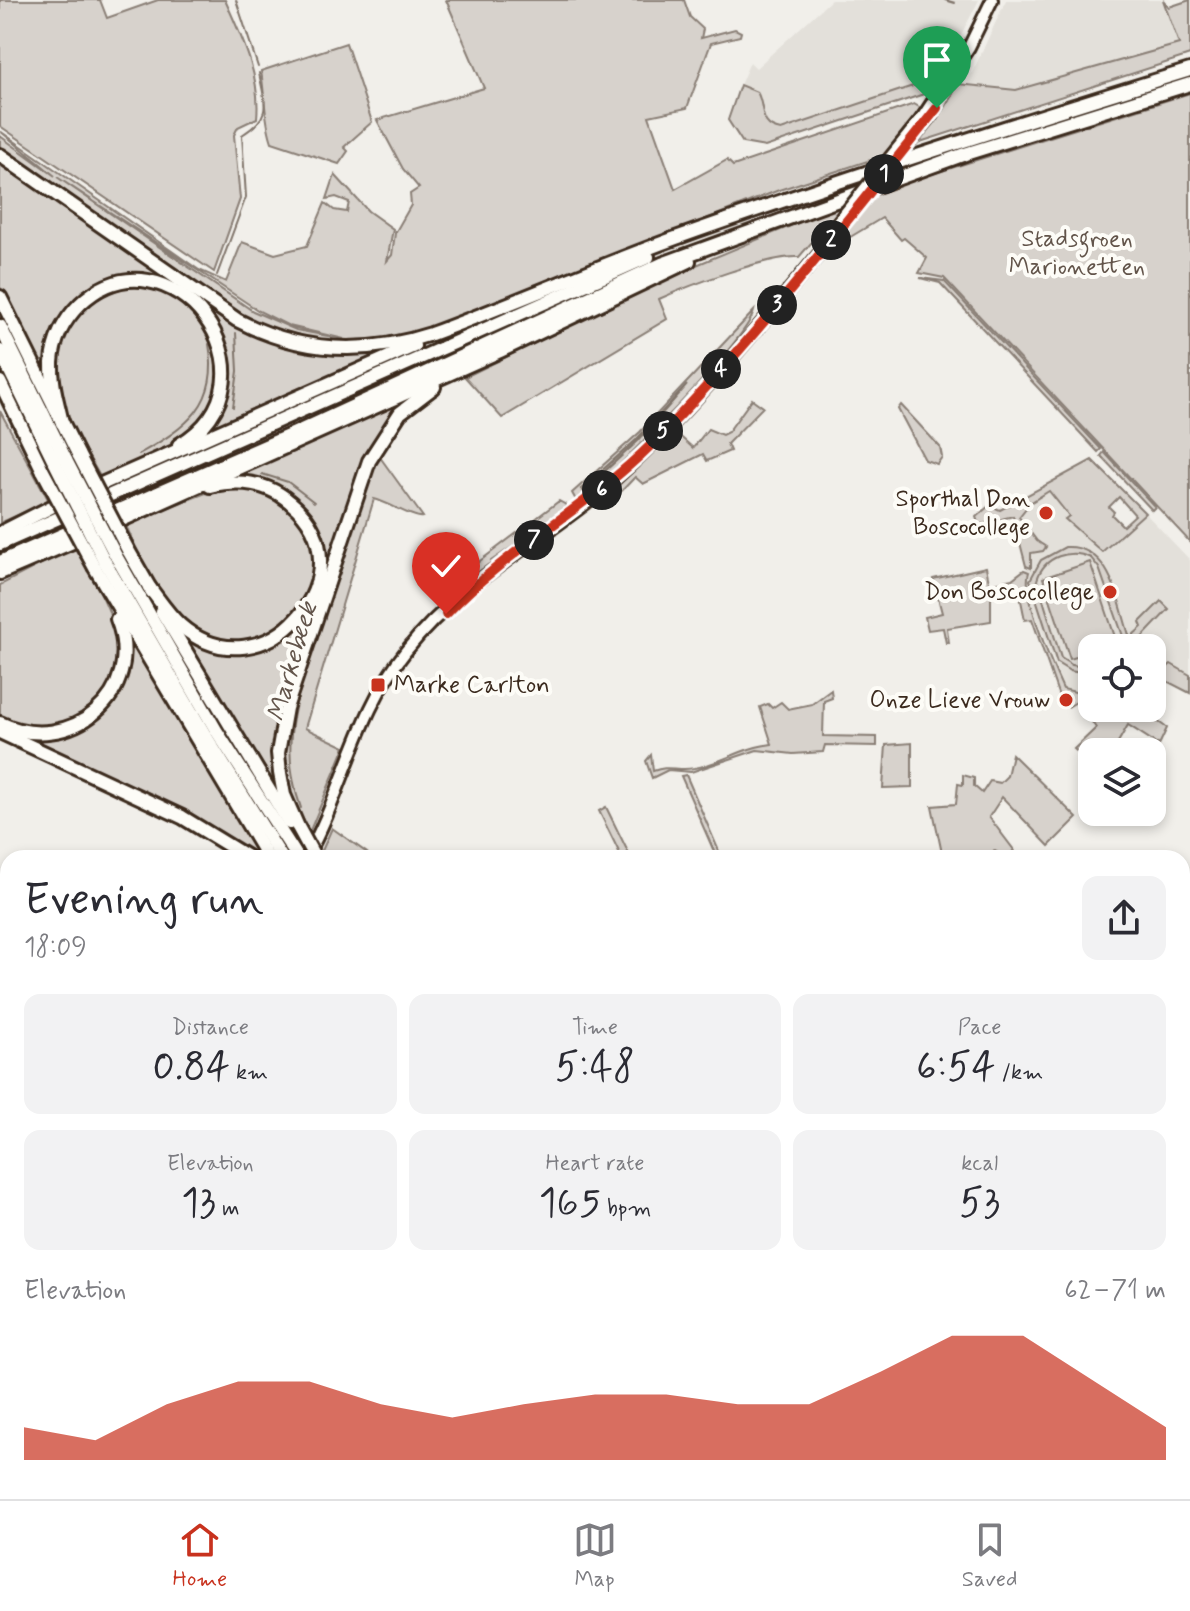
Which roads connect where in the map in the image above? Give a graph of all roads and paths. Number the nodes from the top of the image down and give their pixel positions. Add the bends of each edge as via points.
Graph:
1 (992, 0) edge
2 (1190, 70) edge
3 (1190, 84) edge
4 (0, 155) edge
5 (781, 202) junction
6 (834, 231) junction
7 (742, 233) junction
8 (0, 297) edge
9 (516, 300) junction
10 (0, 326) edge
11 (0, 351) edge
12 (500, 351) junction
13 (729, 359) junction
14 (0, 382) edge
15 (0, 403) edge
16 (62, 423) junction
17 (21, 428) junction
18 (61, 464) junction
19 (119, 477) junction
20 (169, 499) junction
21 (3, 531) edge
22 (0, 544) edge
23 (52, 552) junction
24 (0, 562) edge
25 (105, 562) junction
26 (0, 573) edge
27 (0, 579) edge
28 (149, 587) junction
29 (110, 597) junction
30 (0, 723) edge
31 (0, 732) edge
32 (294, 834) junction
33 (236, 850) edge
34 (273, 850) edge
35 (273, 850) edge
36 (297, 850) edge
37 (308, 850) edge
38 (310, 850) edge

1 - 6 main road, bridge via 927,116
2 - 5 highway
3 - 7 highway via 965,154
4 - 9 highway via 224,312 281,339 326,349 379,347 431,334
5 - 9 highway
5 - 22 highway via 424,353
6 - 13 main road
6 - 13 main road
7 - 12 highway
7 - 24 highway via 582,298 295,433
8 - 16 highway
9 - 19 highway
10 - 18 highway
11 - 18 highway
12 - 20 highway
12 - 32 highway via 415,399 386,430 369,461 281,731 280,773
13 - 38 main road via 607,485 496,566 417,642 369,712
14 - 17 highway
15 - 17 highway
16 - 18 highway
16 - 19 highway via 52,361 62,328 84,300 113,285 148,282 169,288 205,314 224,359 216,406 183,443
17 - 18 highway
18 - 25 highway, bridge
18 - 25 highway, bridge
18 - 28 highway, bridge via 128,550
19 - 21 highway
20 - 23 highway
20 - 28 highway via 233,482 274,490 297,507 314,534 316,587 303,613 282,633 240,647 194,635
23 - 26 highway
23 - 27 highway
25 - 29 highway
25 - 32 highway via 216,730
25 - 34 highway
28 - 32 highway
29 - 30 highway via 124,654 120,678 105,704 90,719 61,732 37,734
29 - 35 highway
31 - 33 highway via 182,817
32 - 36 highway
32 - 37 highway, bridge

